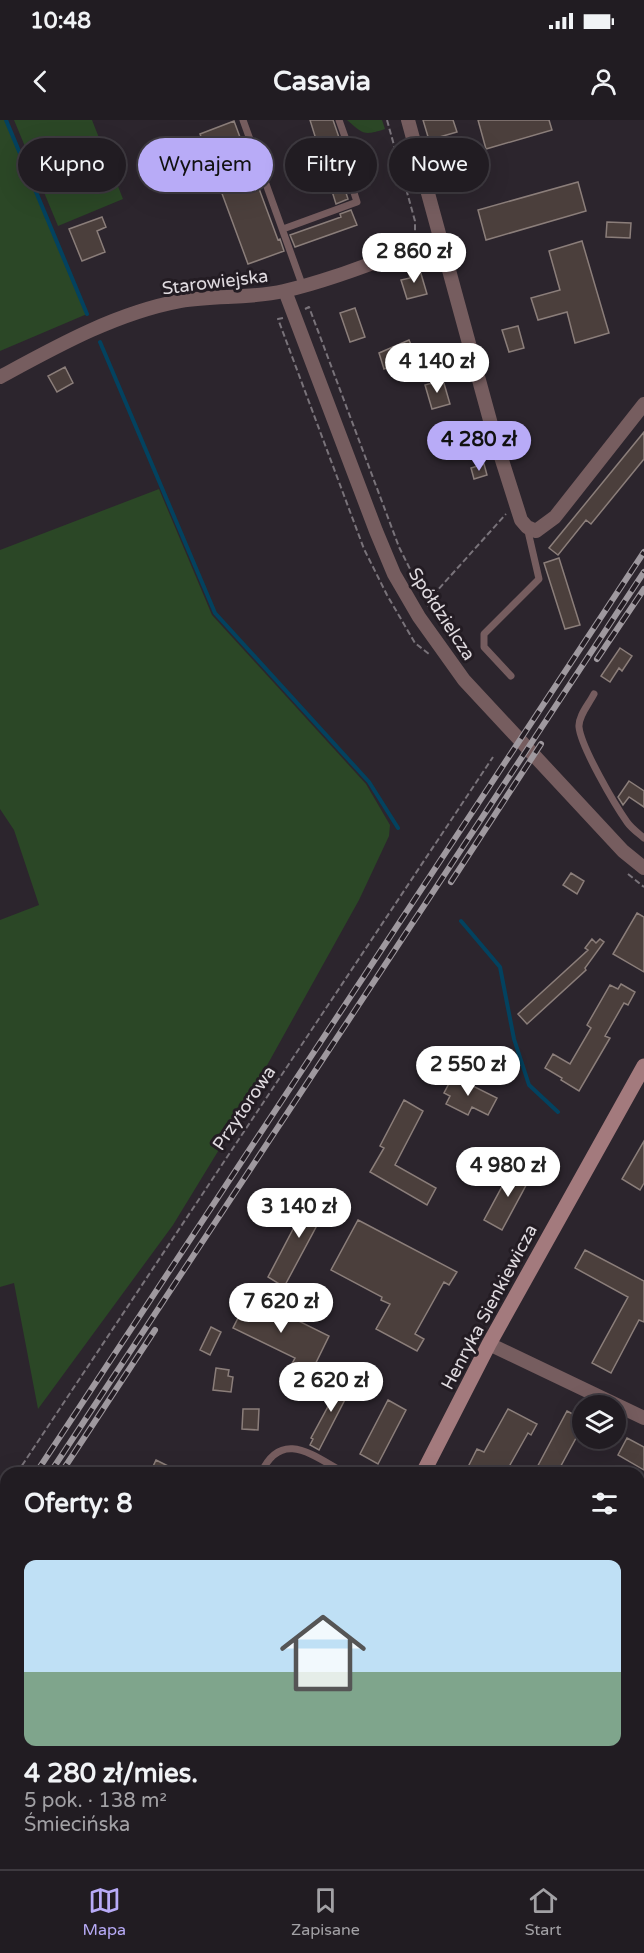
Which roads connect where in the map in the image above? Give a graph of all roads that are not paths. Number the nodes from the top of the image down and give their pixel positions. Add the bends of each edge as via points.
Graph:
1 (243, 120) edge
2 (339, 120) edge
3 (408, 120) edge
4 (283, 229) junction
5 (440, 239) junction
6 (303, 287) junction
7 (285, 291) junction
8 (0, 376) edge
9 (644, 404) edge
10 (527, 527) junction
11 (511, 676) dead end
12 (594, 694) dead end
13 (644, 838) edge
14 (644, 868) edge
15 (644, 1066) edge
16 (489, 1344) junction
17 (644, 1418) edge
18 (264, 1467) edge
19 (334, 1467) edge
20 (426, 1467) edge

1 - 4 lane
2 - 4 lane via 350,151 345,165 357,202
3 - 5 street
4 - 6 lane
5 - 6 street, Starowiejska
5 - 10 street via 494,435 520,520
6 - 7 street, Starowiejska
7 - 8 street, Starowiejska via 193,299 148,309 93,329
7 - 14 street, Spółdzielcza via 375,531 419,617 464,680 623,851
9 - 10 street via 555,517 536,531
10 - 11 lane via 539,579 484,634 484,647
12 - 13 lane via 579,719 582,737 628,824
15 - 16 street, Henryka Sienkiewicza
16 - 17 street
16 - 20 street, Henryka Sienkiewicza
18 - 19 lane via 271,1454 293,1448

